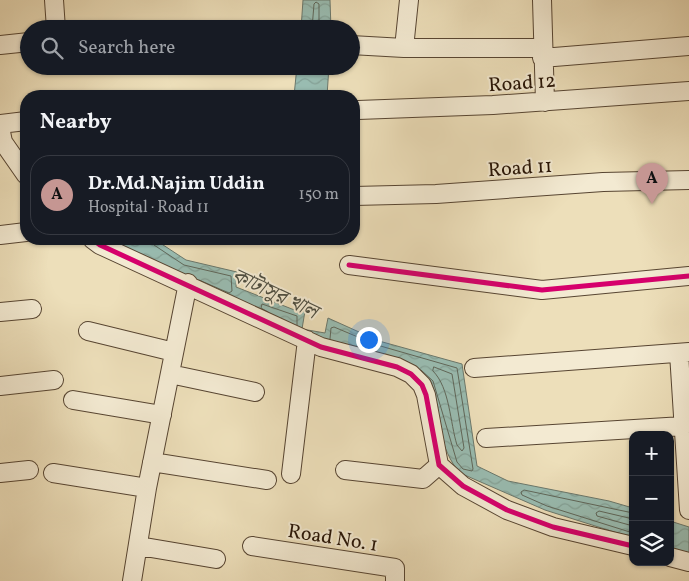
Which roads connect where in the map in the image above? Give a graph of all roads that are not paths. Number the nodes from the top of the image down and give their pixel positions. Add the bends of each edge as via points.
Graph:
1 (54, 0) edge
2 (409, 0) edge
3 (542, 0) edge
4 (55, 20) edge
5 (20, 43) edge
6 (0, 45) edge
7 (360, 46) edge
8 (689, 46) edge
9 (404, 48) junction
10 (542, 53) junction
11 (689, 90) edge
12 (545, 102) junction
13 (360, 110) edge
14 (20, 124) edge
15 (1, 134) edge
16 (20, 165) edge
17 (689, 180) edge
18 (360, 196) edge
19 (20, 233) edge
20 (0, 235) edge
21 (100, 245) edge
22 (349, 265) dead end
23 (689, 276) edge
24 (188, 284) junction
25 (32, 309) dead end
26 (0, 312) edge
27 (88, 332) dead end
28 (307, 340) junction
29 (174, 352) junction
30 (684, 353) edge
31 (474, 368) dead end
32 (170, 374) junction
33 (54, 380) dead end
34 (0, 386) edge
35 (255, 392) dead end
36 (73, 400) dead end
37 (162, 415) junction
38 (683, 426) junction
39 (486, 438) dead end
40 (152, 462) junction
41 (439, 465) junction
42 (29, 470) dead end
43 (345, 470) dead end
44 (0, 473) edge
45 (53, 473) dead end
46 (292, 474) dead end
47 (267, 480) dead end
48 (148, 488) junction
49 (689, 510) edge
50 (629, 545) edge
51 (139, 546) junction
52 (252, 546) dead end
53 (674, 558) edge
54 (216, 559) dead end
55 (689, 562) edge
56 (132, 581) edge
57 (394, 581) edge

1 - 4 street
2 - 9 street
3 - 10 street
5 - 6 street
7 - 9 street
8 - 10 street
9 - 10 street
10 - 12 street
11 - 12 street, Road 12
12 - 13 street, Road 12
14 - 15 street
15 - 16 street
17 - 18 street, Road 11
19 - 20 street
21 - 24 street
22 - 23 street via 542,290
24 - 28 street
24 - 29 street
25 - 26 street
27 - 29 street
28 - 41 street via 411,374 422,385 426,395
28 - 46 street
29 - 32 street
30 - 31 street
30 - 38 street
32 - 35 street
32 - 37 street
33 - 34 street
36 - 37 street
37 - 40 street
38 - 39 street
38 - 49 street
40 - 47 street
40 - 48 street
41 - 43 street via 423,479
41 - 50 street via 463,486 508,510 553,527
42 - 44 street
45 - 48 street
48 - 51 street
51 - 54 street
51 - 56 street
52 - 57 street, Road No. 1 via 395,568
53 - 55 street

